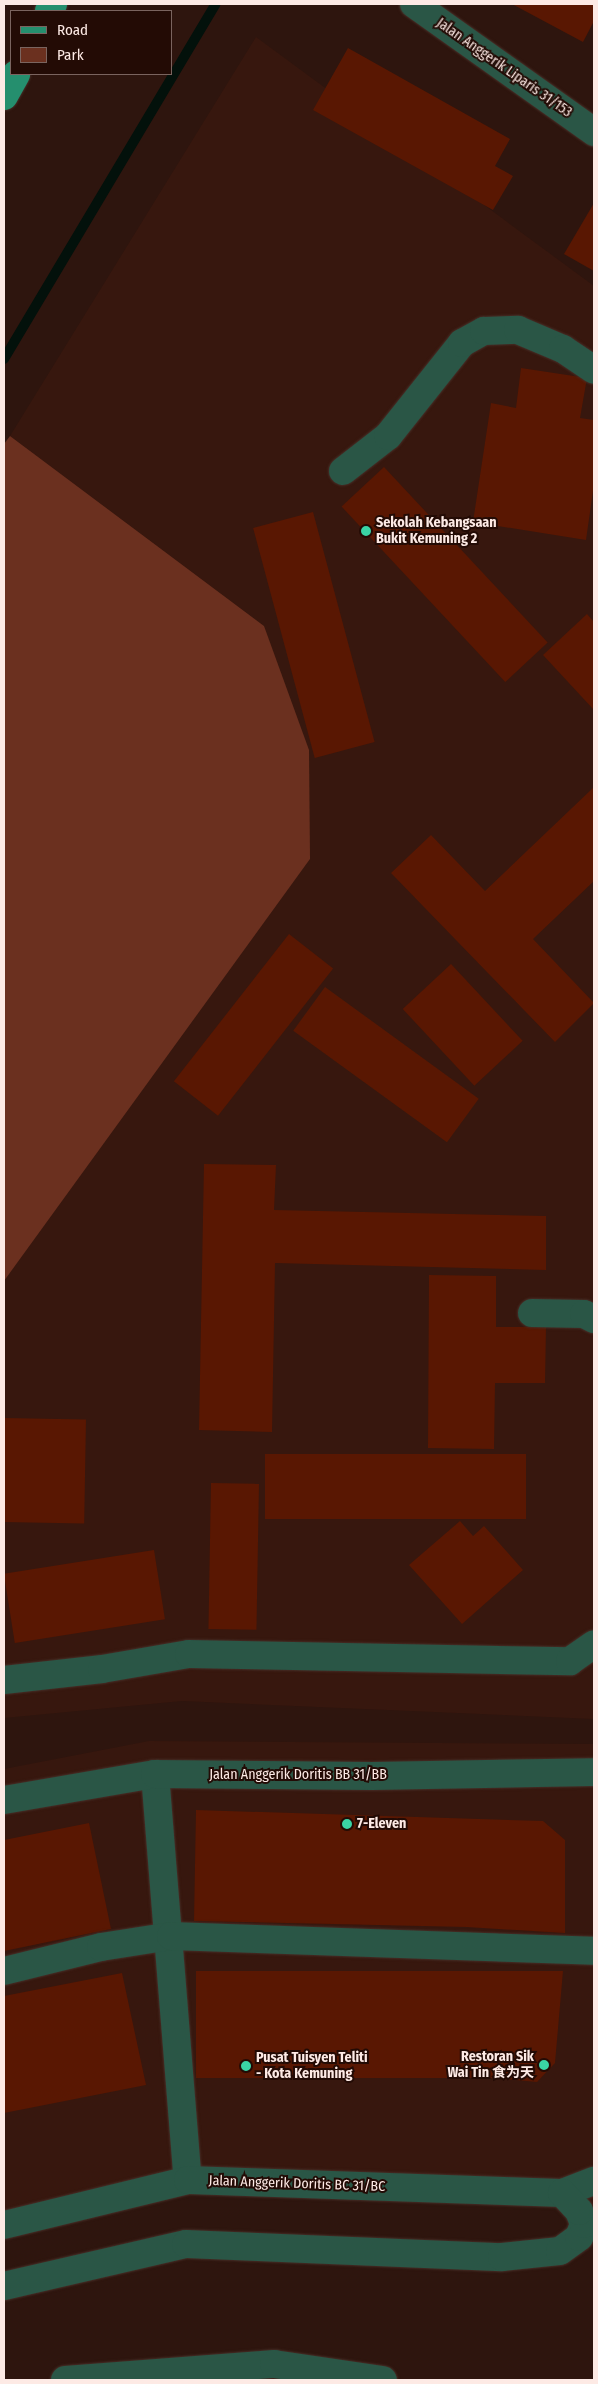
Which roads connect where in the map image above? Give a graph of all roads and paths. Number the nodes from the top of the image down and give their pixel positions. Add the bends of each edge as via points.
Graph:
1 (414, 4) edge
2 (15, 75) edge
3 (4, 96) edge
4 (594, 132) edge
5 (594, 370) edge
6 (343, 472) dead end
7 (532, 1313) dead end
8 (594, 1319) edge
9 (594, 1644) edge
10 (4, 1680) edge
11 (594, 1772) edge
12 (155, 1774) junction
13 (4, 1800) edge
14 (171, 1936) junction
15 (594, 1951) edge
16 (4, 1972) edge
17 (188, 2180) junction
18 (594, 2180) edge
19 (562, 2193) junction
20 (4, 2225) edge
21 (4, 2286) edge
22 (65, 2380) edge
23 (383, 2380) edge

1 - 4 street, Jalan Anggerik Liparis 31/153
2 - 3 main road
5 - 6 street via 562,349 518,330 484,331 462,343 388,436
7 - 8 street via 584,1314
9 - 10 street via 570,1661 189,1654 102,1669
11 - 12 street, Jalan Anggerik Doritis BB 31/BB via 372,1776
12 - 13 street, Jalan Anggerik Doritis BB 31/BB
12 - 14 street
14 - 15 street
14 - 16 street via 101,1947
14 - 17 street
17 - 19 street, Jalan Anggerik Doritis BC 31/BC
17 - 20 street, Jalan Anggerik Doritis BC 31/BC
18 - 19 street, Jalan Anggerik Doritis BC 31/BC
19 - 21 street via 579,2210 584,2224 579,2237 560,2251 502,2257 186,2244
22 - 23 street via 274,2364

